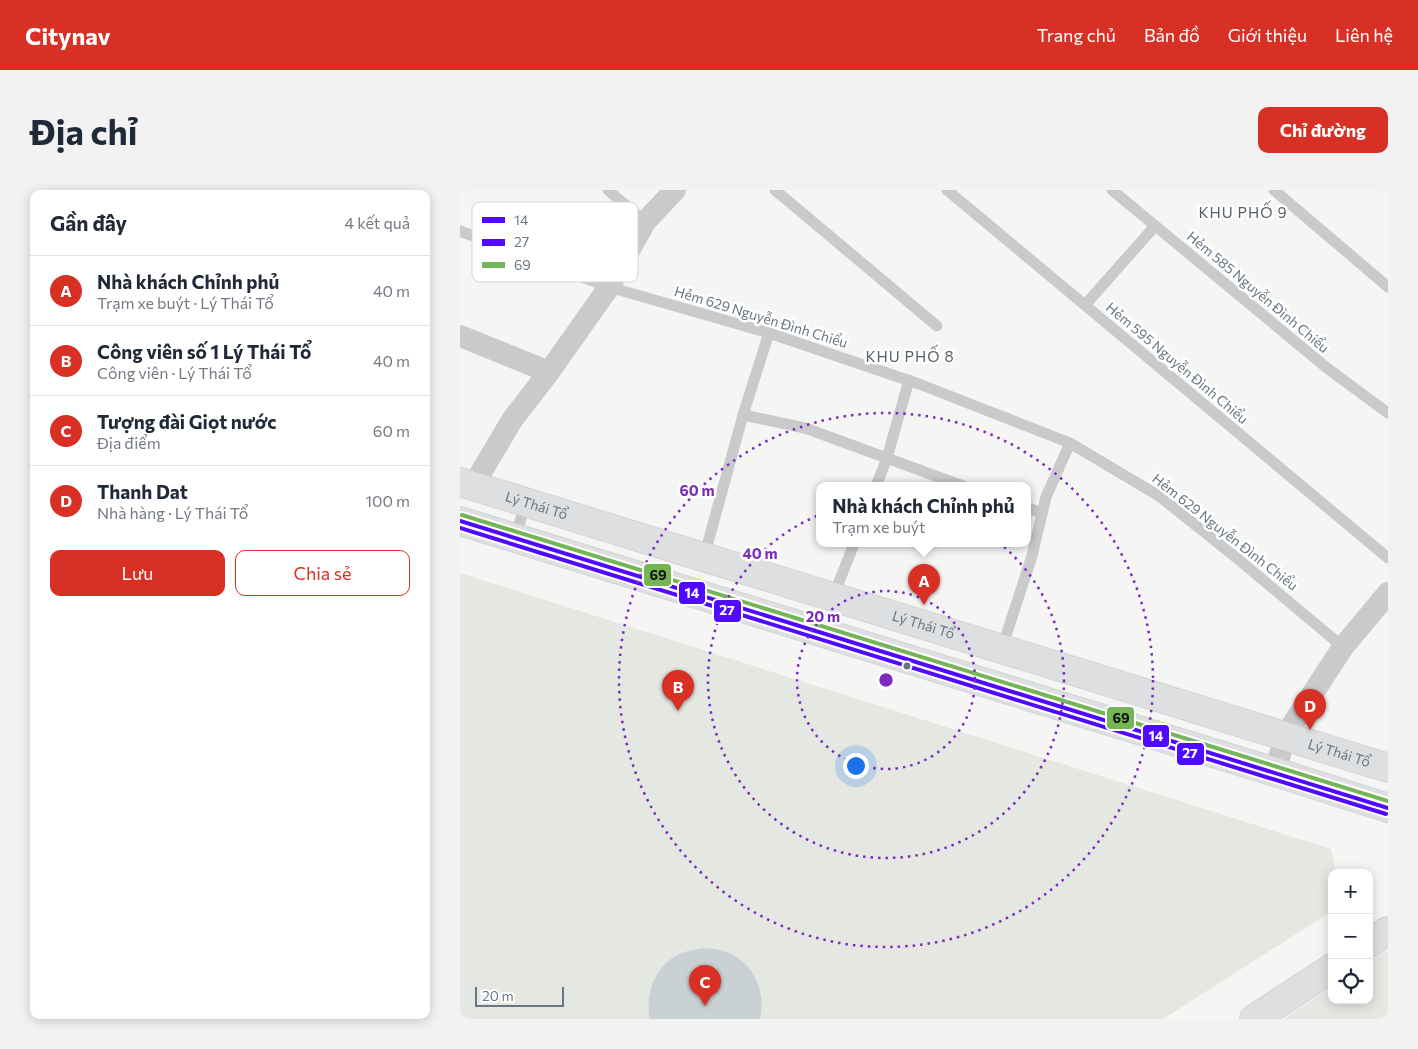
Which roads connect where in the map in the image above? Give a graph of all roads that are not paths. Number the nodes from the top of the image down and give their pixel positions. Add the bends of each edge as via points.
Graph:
1 (608, 190) edge
2 (675, 190) edge
3 (775, 190) edge
4 (948, 190) edge
5 (1112, 190) edge
6 (1274, 190) edge
7 (622, 202) edge
8 (638, 216) edge
9 (645, 222) junction
10 (1155, 226) junction
11 (460, 231) edge
12 (638, 235) edge
13 (472, 236) edge
14 (596, 282) edge
15 (612, 282) edge
16 (609, 287) junction
17 (1388, 287) edge
18 (1085, 305) junction
19 (937, 326) dead end
20 (769, 333) junction
21 (460, 336) edge
22 (549, 372) junction
23 (909, 380) junction
24 (1388, 413) edge
25 (743, 415) junction
26 (1070, 443) junction
27 (888, 458) junction
28 (878, 482) edge
29 (952, 482) edge
30 (466, 484) edge
31 (526, 502) junction
32 (1031, 509) edge
33 (1042, 513) junction
34 (460, 521) edge
35 (515, 538) junction
36 (853, 547) edge
37 (704, 557) junction
38 (1388, 558) edge
39 (1388, 593) edge
40 (833, 596) junction
41 (1343, 647) junction
42 (1002, 648) junction
43 (1285, 736) junction
44 (1388, 768) edge
45 (1275, 772) junction
46 (1388, 808) edge
47 (1388, 931) edge
48 (1373, 941) edge
49 (1328, 971) edge
50 (1254, 1019) edge

1 - 7 lane
2 - 9 street
3 - 19 lane
4 - 18 lane, Hẻm 595 Nguyễn Ðình Chiểu
5 - 10 lane, Hẻm 585 Nguyễn Ðình Chiểu
6 - 17 lane
8 - 9 lane
9 - 12 street
10 - 18 lane
10 - 24 lane, Hẻm 585 Nguyễn Ðình Chiểu via 1327,368
11 - 13 lane, Hẻm 629 Nguyễn Ðình Chiểu
14 - 16 lane, Hẻm 629 Nguyễn Ðình Chiểu
15 - 16 street
16 - 20 lane, Hẻm 629 Nguyễn Ðình Chiểu
16 - 22 street
18 - 38 lane, Hẻm 595 Nguyễn Ðình Chiểu
20 - 23 lane, Hẻm 629 Nguyễn Ðình Chiểu
20 - 25 lane
21 - 22 street
22 - 30 street
23 - 26 lane, Hẻm 629 Nguyễn Ðình Chiểu
23 - 27 lane
25 - 27 lane via 805,428
25 - 37 lane
26 - 33 lane
26 - 41 lane, Hẻm 629 Nguyễn Ðình Chiểu via 1159,496
27 - 28 lane
27 - 29 lane
30 - 31 main road, Lý Thái Tổ
31 - 35 lane
31 - 37 main road, Lý Thái Tổ
32 - 33 lane
33 - 42 lane via 1032,556
34 - 35 main road
35 - 45 main road
36 - 40 lane
37 - 40 main road, Lý Thái Tổ
39 - 41 street
40 - 42 main road, Lý Thái Tổ
41 - 43 street
42 - 43 main road, Lý Thái Tổ
43 - 44 main road, Lý Thái Tổ
43 - 45 street
45 - 46 main road
47 - 48 main road
49 - 50 main road

